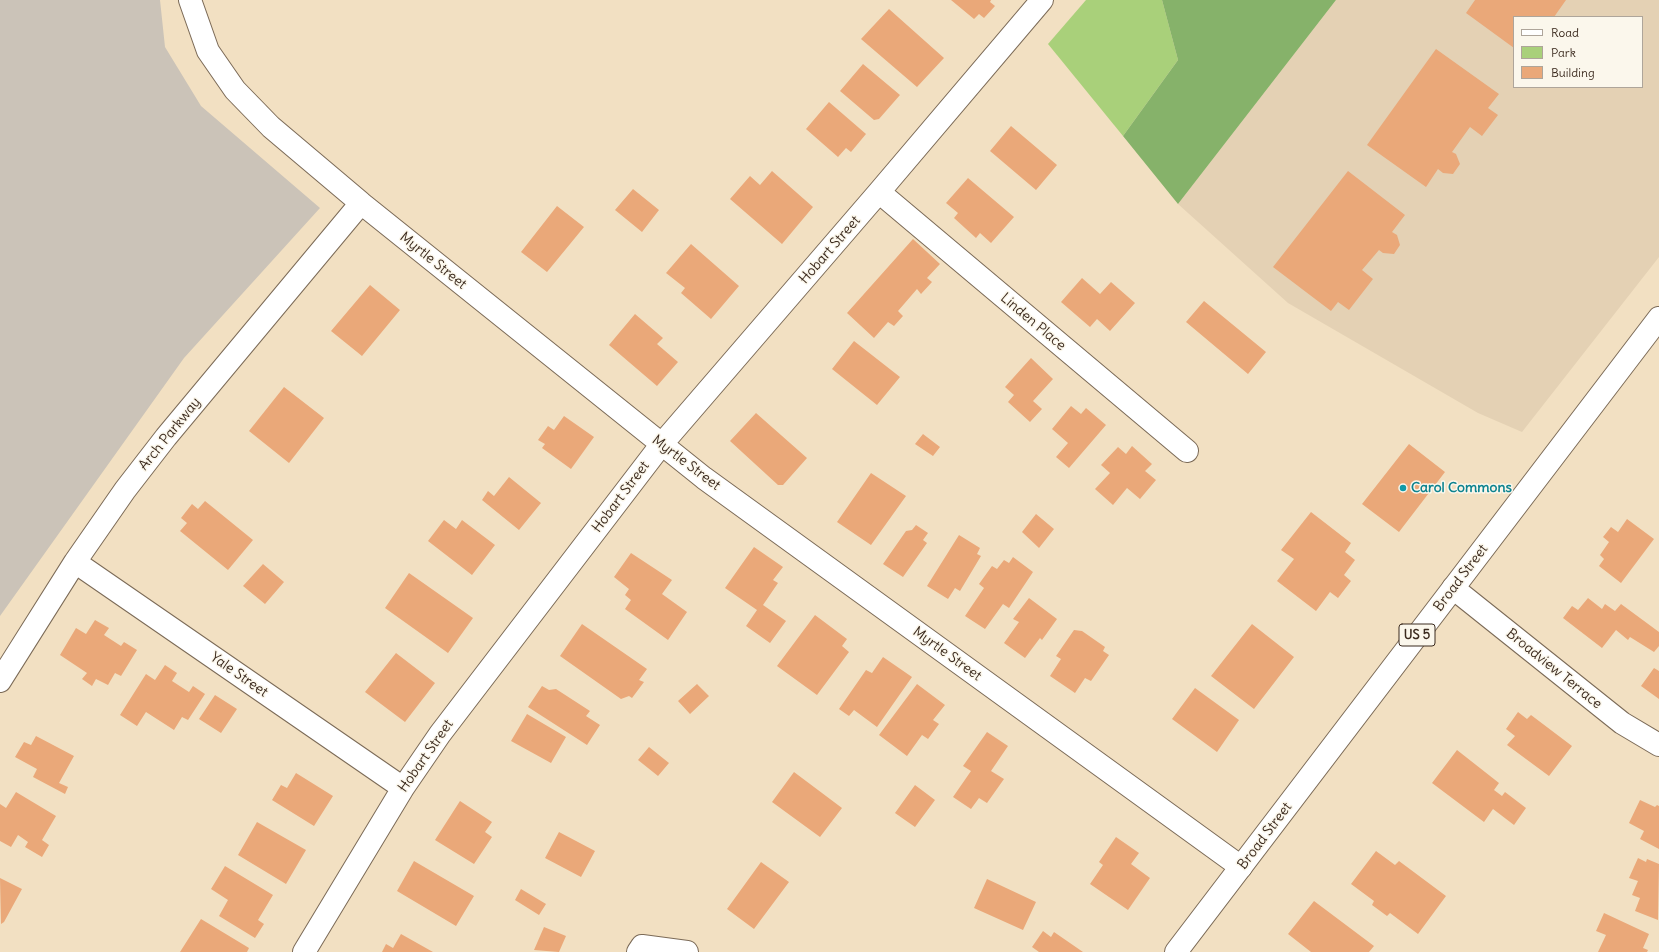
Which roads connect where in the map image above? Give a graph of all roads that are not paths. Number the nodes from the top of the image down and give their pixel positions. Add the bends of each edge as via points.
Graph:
1 (190, 0) edge
2 (1042, 0) edge
3 (879, 192) junction
4 (361, 203) junction
5 (1659, 318) edge
6 (661, 445) junction
7 (1187, 451) dead end
8 (75, 562) junction
9 (1453, 588) junction
10 (0, 680) edge
11 (1659, 745) edge
12 (402, 788) junction
13 (1242, 867) junction
14 (304, 952) edge
15 (638, 952) edge
16 (686, 952) edge
17 (1176, 952) edge

1 - 4 street, Myrtle Street via 208,51 235,90 271,127
2 - 3 street, Hobart Street
3 - 6 street, Hobart Street
3 - 7 street, Linden Place
4 - 6 street, Myrtle Street
4 - 8 street, Arch Parkway via 166,437
5 - 9 street, Broad Street / US 5
6 - 12 street, Hobart Street via 440,734
6 - 13 street, Myrtle Street
8 - 10 street, Arch Parkway
8 - 12 street, Yale Street
9 - 11 street, Broadview Terrace via 1622,723
9 - 13 street, Broad Street / US 5
12 - 14 street, Hobart Street
13 - 17 street, Broad Street / US 5
15 - 16 street via 642,946

